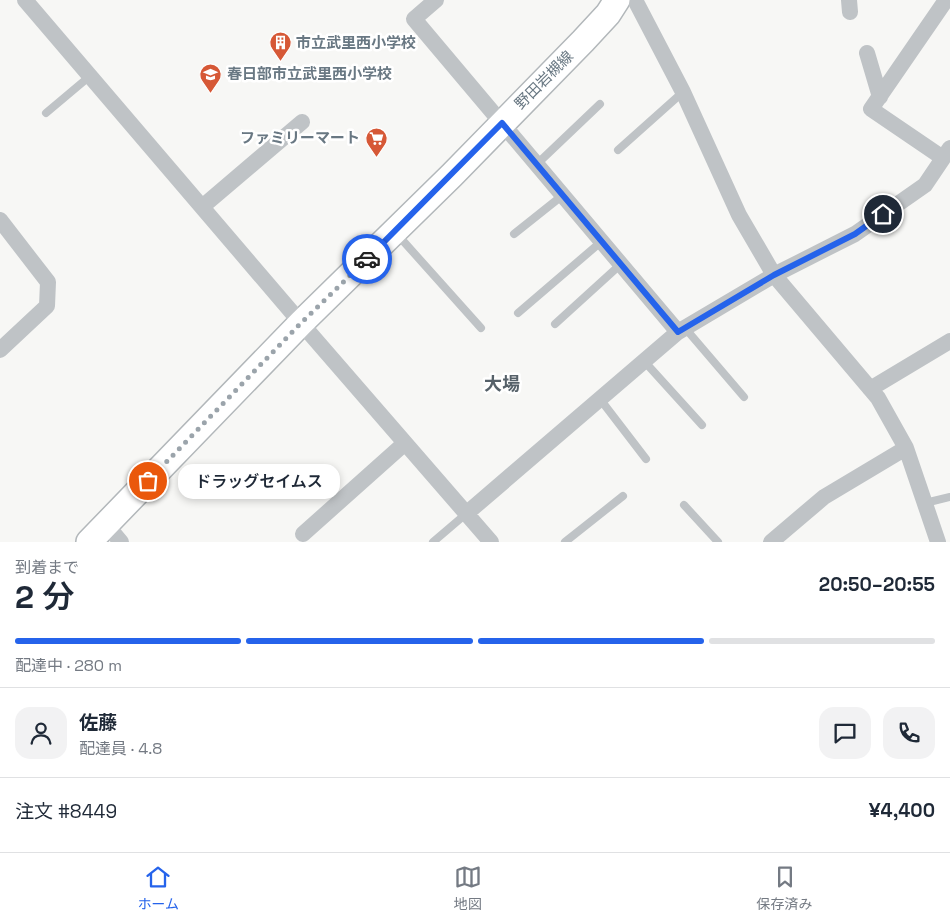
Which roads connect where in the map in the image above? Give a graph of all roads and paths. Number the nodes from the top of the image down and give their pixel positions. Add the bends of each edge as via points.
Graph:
1 (25, 0) edge
2 (436, 0) edge
3 (616, 0) edge
4 (635, 0) edge
5 (948, 0) edge
6 (867, 53) dead end
7 (90, 76) junction
8 (682, 92) junction
9 (880, 97) junction
10 (600, 104) dead end
11 (46, 113) dead end
12 (302, 122) dead end
13 (502, 123) junction
14 (618, 150) dead end
15 (947, 153) edge
16 (537, 164) junction
17 (563, 195) junction
18 (202, 207) junction
19 (1, 224) edge
20 (395, 232) junction
21 (514, 234) dead end
22 (602, 241) junction
23 (621, 264) junction
24 (774, 275) junction
25 (518, 314) dead end
26 (301, 323) junction
27 (555, 324) dead end
28 (481, 328) dead end
29 (682, 330) junction
30 (950, 341) edge
31 (0, 350) edge
32 (644, 361) junction
33 (870, 389) junction
34 (744, 397) dead end
35 (600, 399) junction
36 (702, 425) dead end
37 (405, 443) junction
38 (906, 448) junction
39 (646, 459) dead end
40 (623, 496) dead end
41 (950, 497) edge
42 (925, 503) junction
43 (684, 504) dead end
44 (467, 513) junction
45 (113, 533) edge
46 (303, 534) dead end
47 (89, 542) edge
48 (433, 542) edge
49 (491, 542) edge
50 (566, 542) edge
51 (718, 542) edge
52 (771, 542) edge
53 (938, 542) edge

1 - 7 street
2 - 13 street via 414,19
3 - 13 main road, 野田岩槻線 via 608,14 583,41
4 - 8 street
5 - 9 street
6 - 9 street
7 - 11 lane
7 - 18 street
8 - 14 lane
8 - 24 street via 739,215
9 - 15 street via 871,109
10 - 16 lane
12 - 18 street
13 - 16 street
13 - 20 main road, 野田岩槻線
15 - 24 street via 925,185 863,229
16 - 17 street
17 - 21 lane
17 - 22 street
18 - 26 street
19 - 31 street via 48,282 47,306
20 - 26 main road, 野田岩槻線
20 - 28 lane
22 - 23 street
22 - 25 lane
23 - 27 lane
23 - 29 street
24 - 29 street
24 - 33 street
26 - 37 street
26 - 45 main road, 野田岩槻線
29 - 32 street
29 - 34 lane
30 - 33 street
32 - 35 street
32 - 36 lane
33 - 38 street
35 - 39 lane
35 - 44 street
37 - 44 street
37 - 46 street
38 - 42 street
38 - 52 street via 824,497
40 - 50 lane
41 - 42 lane
42 - 53 street
43 - 51 lane
44 - 48 lane
44 - 49 street
45 - 47 main road, 野田岩槻線

